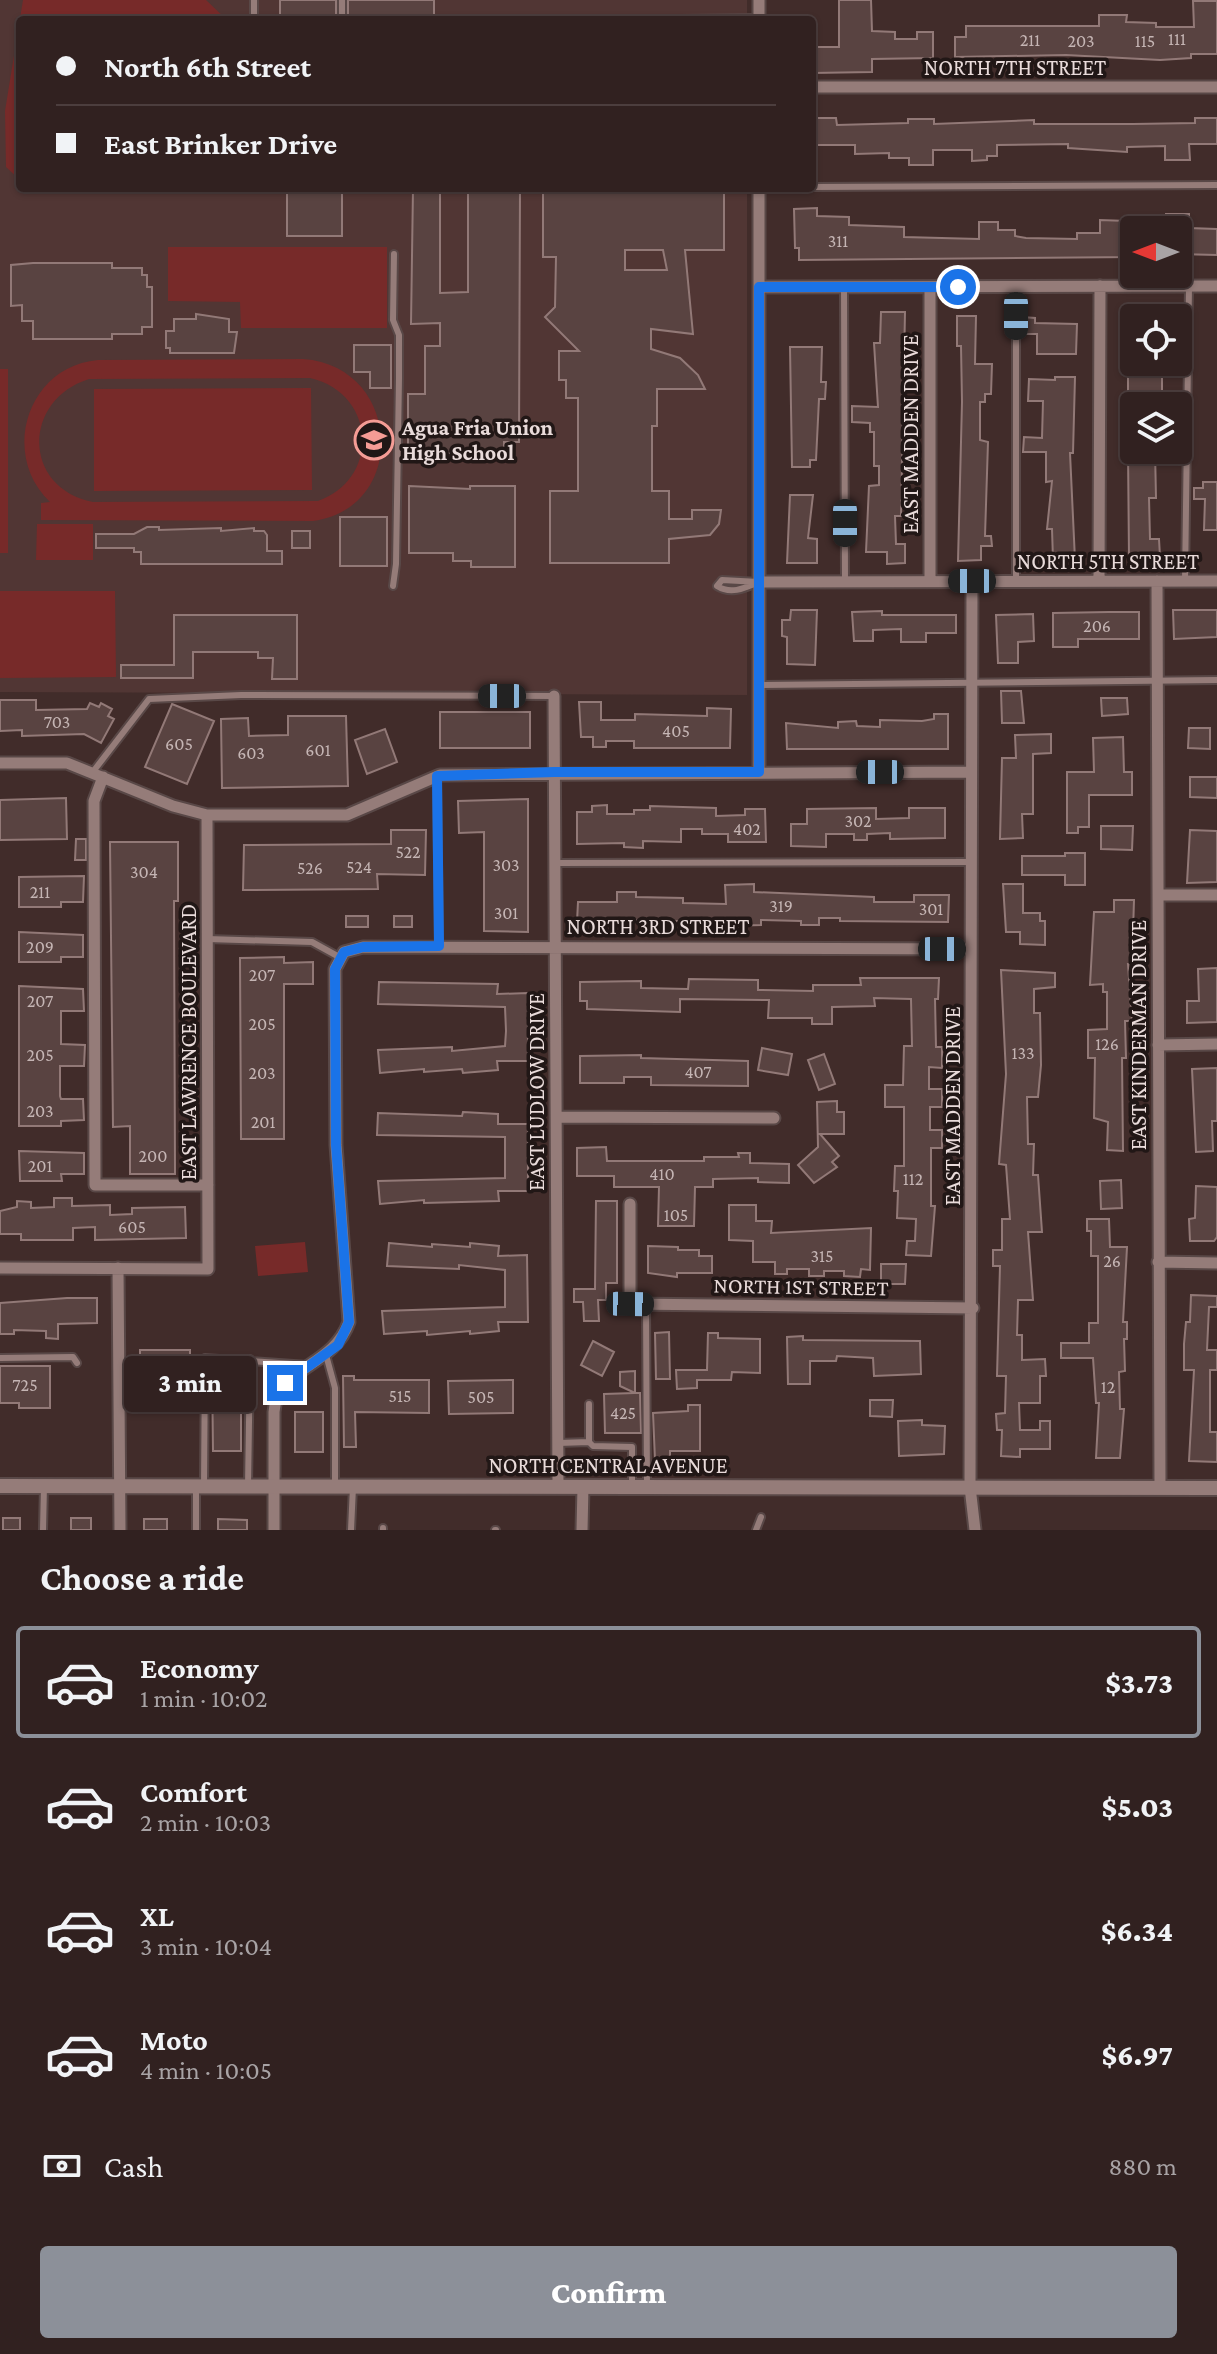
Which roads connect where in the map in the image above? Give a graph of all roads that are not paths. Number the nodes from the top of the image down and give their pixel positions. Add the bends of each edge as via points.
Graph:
1 (816, 87) edge
2 (1217, 87) edge
3 (1217, 185) edge
4 (816, 187) edge
5 (759, 192) edge
6 (394, 254) dead end
7 (1100, 286) junction
8 (1120, 286) edge
9 (1192, 286) edge
10 (1217, 286) edge
11 (759, 287) junction
12 (844, 287) junction
13 (930, 287) junction
14 (1016, 287) junction
15 (1189, 288) edge
16 (930, 581) junction
17 (972, 581) junction
18 (1016, 581) junction
19 (1099, 581) junction
20 (1157, 581) junction
21 (1185, 581) junction
22 (1217, 581) edge
23 (759, 582) junction
24 (845, 582) junction
25 (393, 586) dead end
26 (1158, 680) junction
27 (1217, 680) edge
28 (971, 682) junction
29 (759, 685) junction
30 (554, 696) joint
31 (0, 763) edge
32 (554, 772) junction
33 (759, 772) junction
34 (971, 772) junction
35 (98, 775) junction
36 (437, 776) junction
37 (207, 815) junction
38 (971, 862) junction
39 (555, 863) junction
40 (1158, 895) junction
41 (1217, 895) edge
42 (207, 939) junction
43 (555, 945) junction
44 (439, 946) junction
45 (971, 949) junction
46 (343, 955) junction
47 (1217, 1044) edge
48 (1158, 1045) junction
49 (557, 1117) junction
50 (774, 1118) dead end
51 (208, 1185) junction
52 (630, 1204) dead end
53 (1158, 1262) junction
54 (1217, 1263) edge
55 (0, 1268) edge
56 (118, 1268) junction
57 (646, 1304) junction
58 (973, 1308) junction
59 (326, 1355) junction
60 (0, 1358) edge
61 (250, 1359) junction
62 (77, 1363) dead end
63 (311, 1365) junction
64 (589, 1404) dead end
65 (589, 1442) junction
66 (558, 1443) junction
67 (0, 1486) edge
68 (44, 1486) junction
69 (120, 1486) junction
70 (248, 1486) junction
71 (273, 1486) junction
72 (200, 1487) junction
73 (335, 1487) junction
74 (353, 1487) junction
75 (558, 1487) junction
76 (583, 1487) junction
77 (640, 1487) junction
78 (970, 1487) junction
79 (1160, 1488) junction
80 (1217, 1488) edge
81 (761, 1517) dead end
82 (43, 1530) edge
83 (120, 1530) edge
84 (196, 1530) edge
85 (274, 1530) edge
86 (351, 1530) edge
87 (582, 1530) edge
88 (756, 1530) edge
89 (975, 1530) edge

1 - 2 street, NORTH 7TH STREET
3 - 4 lane
5 - 11 street
6 - 25 lane via 399,378
7 - 8 street
7 - 14 street
7 - 19 street
9 - 10 street
11 - 12 street
11 - 23 street
12 - 13 street
12 - 24 lane
13 - 14 street
13 - 16 street, EAST MADDEN DRIVE
14 - 18 lane
15 - 21 lane
16 - 17 street, NORTH 5TH STREET
16 - 24 street, NORTH 5TH STREET
17 - 18 street, NORTH 5TH STREET
17 - 28 street, EAST MADDEN DRIVE
18 - 19 street, NORTH 5TH STREET
19 - 20 street, NORTH 5TH STREET
20 - 21 street, NORTH 5TH STREET
20 - 26 street, EAST KINDERMAN DRIVE
21 - 22 street, NORTH 5TH STREET
23 - 23 lane via 722,580 717,586 739,590
23 - 24 street, NORTH 5TH STREET
23 - 29 street
26 - 27 lane
26 - 28 lane
26 - 40 street, EAST KINDERMAN DRIVE
28 - 29 lane
28 - 34 street, EAST MADDEN DRIVE
29 - 33 street
30 - 32 street, EAST LUDLOW DRIVE
30 - 35 lane via 149,699
31 - 35 street via 67,763
32 - 33 street
32 - 36 street
32 - 39 street, EAST LUDLOW DRIVE
33 - 34 street
34 - 38 street, EAST MADDEN DRIVE
35 - 37 street
35 - 51 street via 95,1185
36 - 37 street via 347,815
36 - 44 lane
37 - 42 street, EAST LAWRENCE BOULEVARD
38 - 39 lane
38 - 45 street, EAST MADDEN DRIVE
39 - 43 street, EAST LUDLOW DRIVE
40 - 41 street
40 - 48 street, EAST KINDERMAN DRIVE
42 - 46 lane via 312,942
42 - 51 street, EAST LAWRENCE BOULEVARD
43 - 44 street, NORTH 3RD STREET
43 - 45 street, NORTH 3RD STREET
43 - 49 street, EAST LUDLOW DRIVE
44 - 46 street, NORTH 3RD STREET via 363,947
45 - 58 street, EAST MADDEN DRIVE
46 - 59 street via 335,969 336,1145 349,1322 338,1345
47 - 48 street
48 - 53 street, EAST KINDERMAN DRIVE
49 - 50 street
49 - 66 street, EAST LUDLOW DRIVE
51 - 56 street, EAST LAWRENCE BOULEVARD via 208,1269
52 - 57 street, NORTH 1ST STREET via 630,1304
53 - 54 street
53 - 79 street, EAST KINDERMAN DRIVE
55 - 56 street
56 - 69 street
57 - 58 street, NORTH 1ST STREET
57 - 77 lane
58 - 78 street, EAST MADDEN DRIVE
59 - 63 street
59 - 73 lane via 335,1388
60 - 62 lane via 73,1357
61 - 63 lane
61 - 70 lane
61 - 72 lane via 205,1358
63 - 71 street via 285,1383 274,1405
64 - 65 lane
65 - 66 lane
65 - 77 lane via 632,1447
66 - 75 street, EAST LUDLOW DRIVE
67 - 68 street, NORTH CENTRAL AVENUE
68 - 69 street, NORTH CENTRAL AVENUE
68 - 82 lane
69 - 72 street, NORTH CENTRAL AVENUE
69 - 83 street
70 - 71 street, NORTH CENTRAL AVENUE
70 - 72 street, NORTH CENTRAL AVENUE
71 - 73 street, NORTH CENTRAL AVENUE
71 - 85 street
72 - 84 lane
73 - 74 street, NORTH CENTRAL AVENUE
74 - 75 street, NORTH CENTRAL AVENUE
74 - 86 lane
75 - 76 street, NORTH CENTRAL AVENUE
76 - 77 street, NORTH CENTRAL AVENUE
76 - 87 street
77 - 78 street, NORTH CENTRAL AVENUE
78 - 79 street, NORTH CENTRAL AVENUE
78 - 89 street, EAST MADDEN DRIVE
79 - 80 street, NORTH CENTRAL AVENUE
81 - 88 lane

